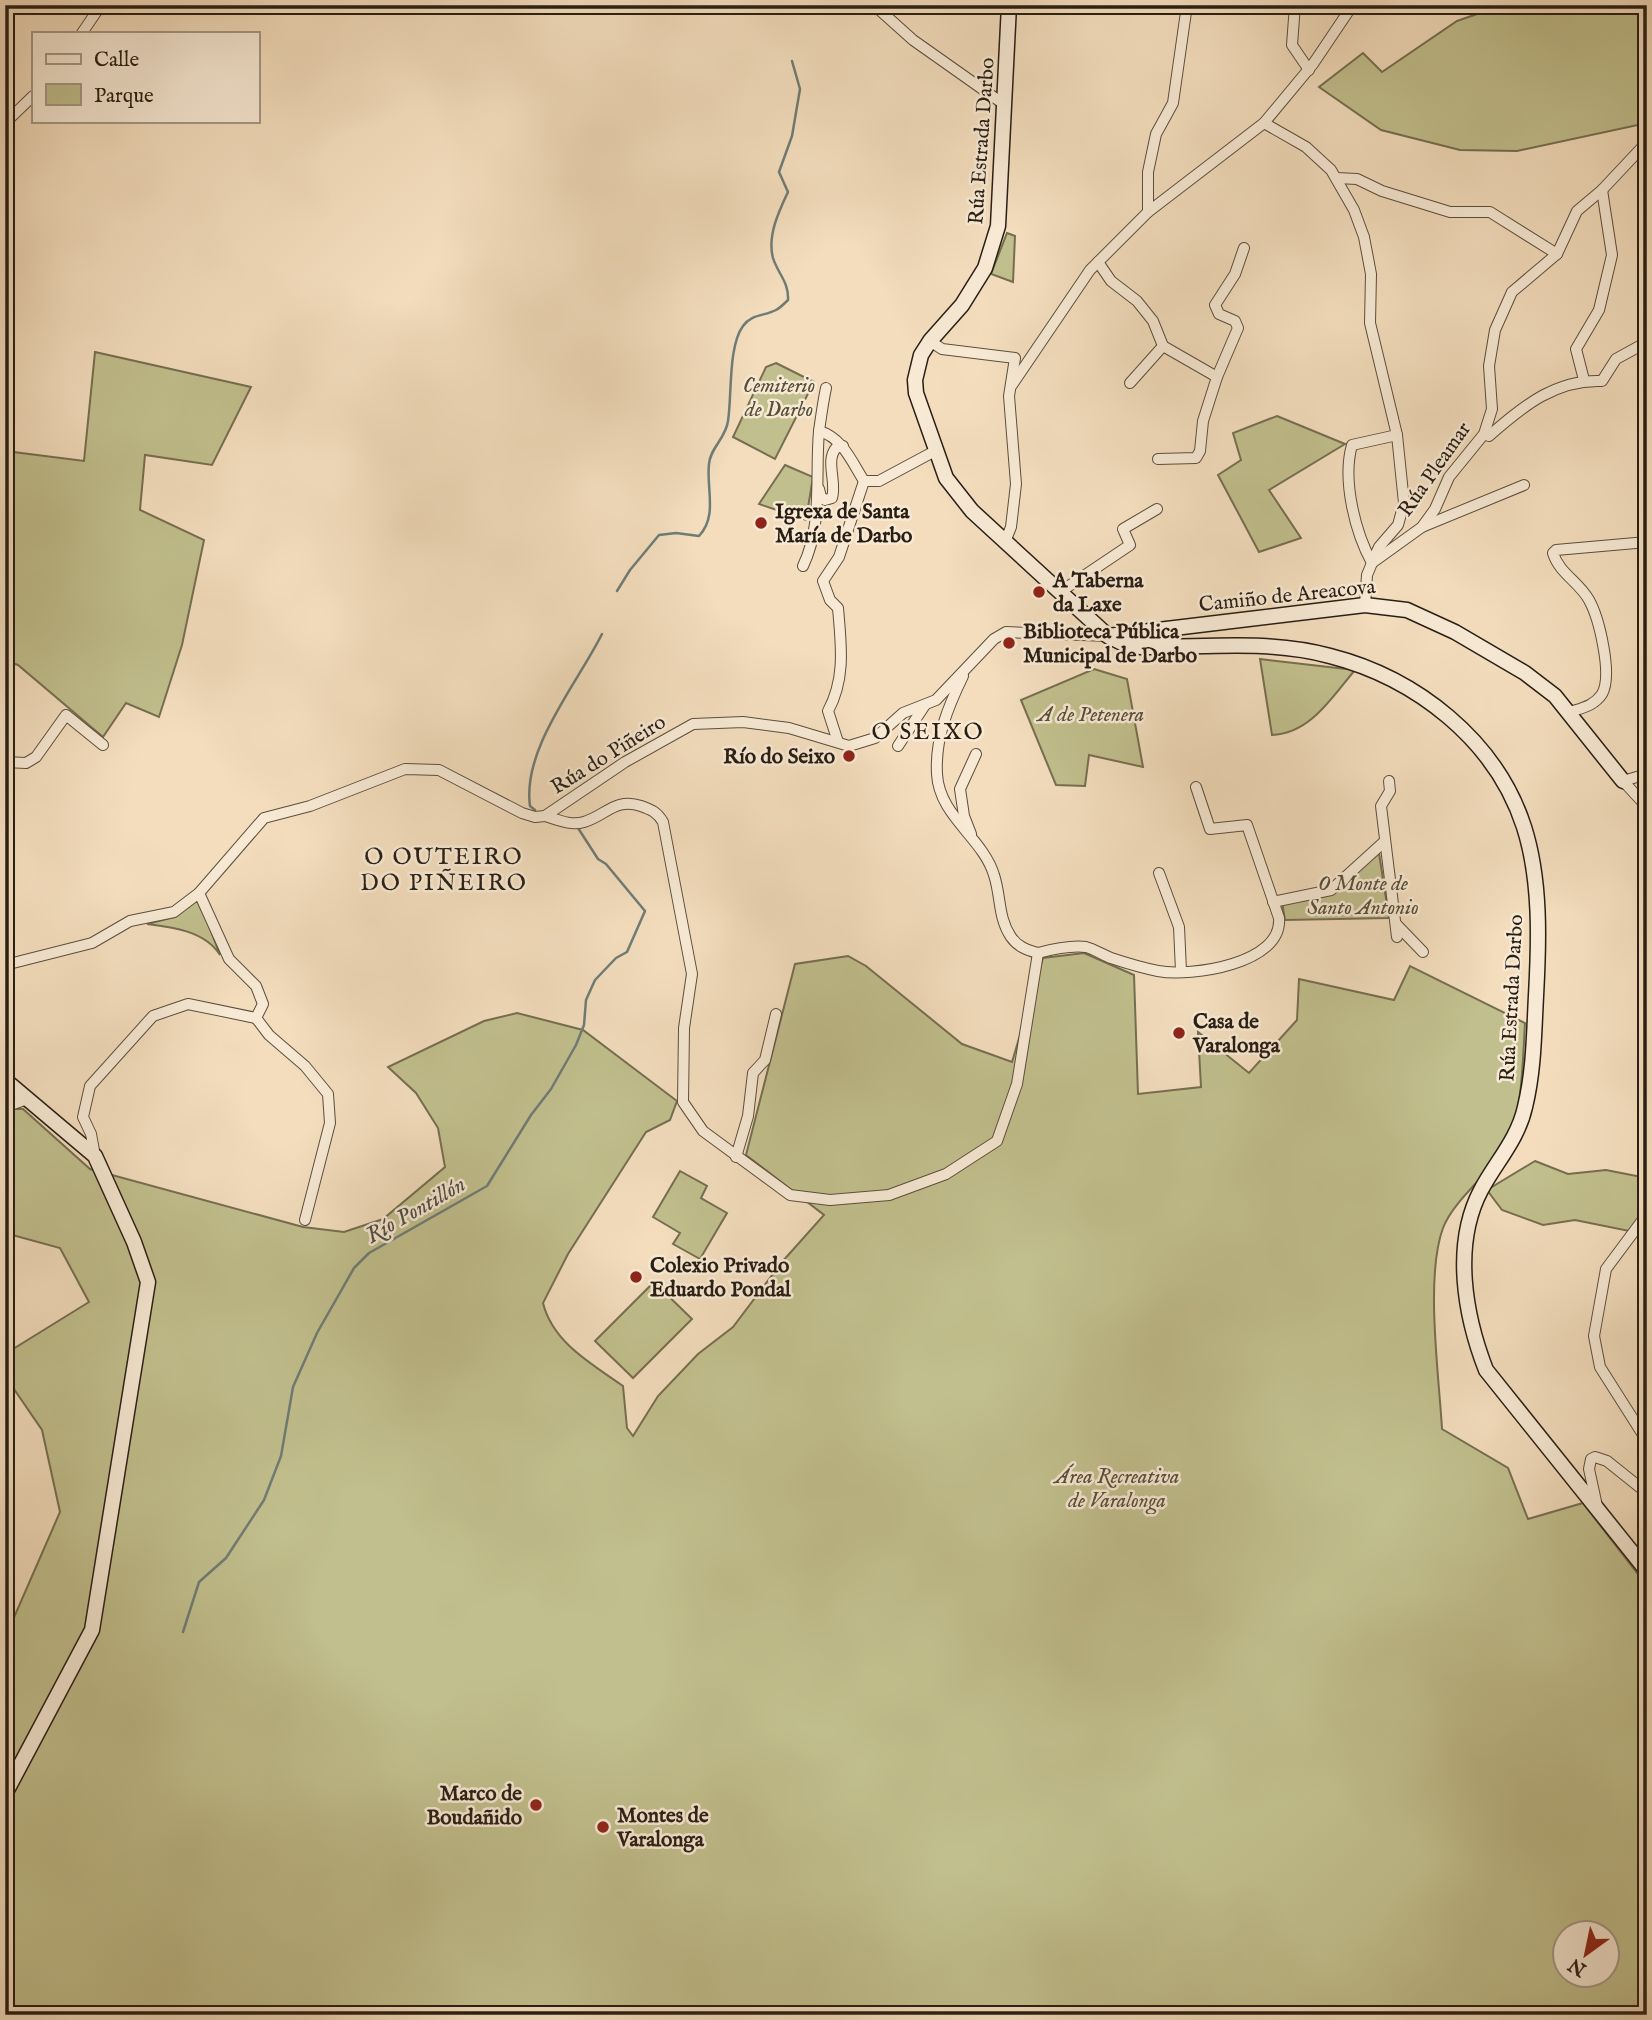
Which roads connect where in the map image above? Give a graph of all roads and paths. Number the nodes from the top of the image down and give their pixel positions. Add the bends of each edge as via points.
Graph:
1 (101, 5) edge
2 (874, 5) edge
3 (1009, 5) edge
4 (1187, 5) edge
5 (1295, 5) edge
6 (1347, 5) edge
7 (83, 32) edge
8 (1309, 70) junction
9 (32, 97) edge
10 (1005, 104) junction
11 (5, 123) edge
12 (1264, 123) junction
13 (1647, 142) edge
14 (1336, 178) junction
15 (1602, 190) junction
16 (1148, 212) junction
17 (1244, 248) dead end
18 (1557, 254) junction
19 (1098, 262) junction
20 (930, 341) junction
21 (1647, 342) edge
22 (1163, 346) junction
23 (1217, 377) junction
24 (1584, 380) junction
25 (1130, 383) dead end
26 (1012, 385) junction
27 (826, 388) dead end
28 (819, 431) junction
29 (1484, 434) junction
30 (1397, 435) junction
31 (843, 446) junction
32 (935, 451) junction
33 (1158, 459) dead end
34 (817, 476) junction
35 (864, 481) junction
36 (1524, 485) dead end
37 (1157, 509) dead end
38 (1422, 527) junction
39 (1005, 542) junction
40 (1647, 542) edge
41 (1372, 563) junction
42 (803, 566) dead end
43 (1059, 592) junction
44 (1365, 605) junction
45 (1096, 626) junction
46 (1081, 635) junction
47 (1108, 636) junction
48 (966, 669) junction
49 (925, 704) junction
50 (1570, 712) junction
51 (838, 742) junction
52 (103, 745) dead end
53 (898, 746) dead end
54 (976, 754) dead end
55 (5, 762) edge
56 (1647, 774) edge
57 (1389, 781) dead end
58 (1623, 781) junction
59 (1196, 787) dead end
60 (1647, 807) edge
61 (545, 816) junction
62 (1385, 841) junction
63 (975, 844) junction
64 (1159, 873) dead end
65 (199, 893) junction
66 (1273, 902) junction
67 (1395, 924) junction
68 (1397, 937) dead end
69 (1423, 952) dead end
70 (1038, 953) junction
71 (5, 965) edge
72 (1181, 971) junction
73 (776, 1014) dead end
74 (256, 1018) junction
75 (5, 1080) edge
76 (27, 1100) junction
77 (5, 1107) edge
78 (95, 1156) junction
79 (736, 1157) junction
80 (1647, 1214) edge
81 (305, 1220) dead end
82 (1647, 1441) edge
83 (1647, 1493) edge
84 (1598, 1510) junction
85 (1647, 1571) edge
86 (5, 1794) edge

1 - 7 street
2 - 10 street via 913,40
3 - 10 main road, Rúa Estrada Darbo
4 - 16 street via 1173,103 1156,134 1148,172
5 - 8 street via 1292,45
6 - 8 street via 1348,12
8 - 12 street
9 - 11 street
10 - 20 main road, Rúa Estrada Darbo via 1001,198 992,249 974,288
12 - 14 street via 1306,147
12 - 16 street
13 - 15 street, Rúa Pleamar
14 - 18 street via 1357,179 1450,212 1490,212
14 - 30 street via 1364,237 1371,274 1370,323
15 - 18 street, Rúa Pleamar via 1577,211
15 - 24 street via 1612,255 1599,310 1576,349
16 - 19 street
17 - 23 street via 1235,274 1215,305 1219,314 1235,321 1238,328
18 - 29 street, Rúa Pleamar via 1512,292 1494,330 1489,366 1492,409
19 - 22 street via 1153,321
19 - 26 street
20 - 26 street via 942,349 1015,358
20 - 32 main road, Rúa Estrada Darbo via 915,380
21 - 24 street via 1616,359 1602,381
22 - 23 street
22 - 25 street
23 - 33 street via 1196,458
24 - 29 street via 1550,389 1489,436
26 - 39 street via 1016,484
27 - 28 street
28 - 31 street
28 - 34 street
29 - 38 street, Rúa Pleamar via 1449,477
30 - 41 street via 1404,512
30 - 41 street via 1352,445 1349,456 1353,512
31 - 34 street via 831,455 831,498 821,496
31 - 35 street
32 - 35 street via 879,481
32 - 39 main road, Rúa Estrada Darbo via 955,493
34 - 42 street via 813,542
35 - 51 street via 839,557 823,581 838,608 838,692 828,710
36 - 38 street
37 - 43 street via 1124,529 1130,545
38 - 41 street, Rúa Pleamar
39 - 43 main road, Rúa Estrada Darbo
40 - 50 street via 1553,553 1556,563 1589,599 1607,670 1602,693 1589,706
41 - 44 street
43 - 45 main road, Rúa Estrada Darbo
44 - 47 main road, Camiño de Areacova
44 - 50 main road, Camiño de Areacova via 1407,610 1455,632 1525,673
45 - 46 street
45 - 47 main road, Rúa Estrada Darbo
46 - 47 street, Rúa do Piñeiro
46 - 48 street, Rúa do Piñeiro via 1006,632
47 - 84 main road, Rúa Estrada Darbo via 1140,647 1279,647 1369,667 1398,680 1440,709 1479,749 1506,788 1524,827 1538,918 1533,1063 1515,1136 1480,1192 1464,1251 1465,1285 1475,1343 1486,1370
48 - 49 street, Rúa do Piñeiro via 936,700
48 - 63 street via 943,719 937,774 943,798
49 - 51 street, Rúa do Piñeiro via 903,713 875,738 849,746
49 - 53 street
50 - 58 main road, Camiño de Areacova
51 - 61 street, Rúa do Piñeiro via 789,728 743,722 693,724 625,762
52 - 55 street via 66,715 36,757 26,763
54 - 63 street via 960,789
56 - 58 street
57 - 62 street via 1390,791 1381,806
58 - 60 street, Camiño de Areacova
59 - 66 street via 1210,829 1247,825
61 - 65 street via 522,813 439,770 405,769 310,806 264,818
61 - 79 street via 570,824 584,822 618,804 634,803 657,812 663,822 692,974 684,1028 683,1102 703,1131
62 - 66 street via 1331,890
62 - 67 street
63 - 70 street via 994,873 1000,912 1011,937 1022,948
64 - 72 street via 1179,927
65 - 71 street via 174,912 130,921 92,943
65 - 74 street via 229,959 260,991 262,1004
66 - 72 street via 1279,931 1263,947 1235,964
67 - 68 street
67 - 69 street
70 - 72 street via 1087,947 1160,971
70 - 79 street via 1017,1083 997,1141 946,1174 889,1195 830,1200 790,1195
73 - 79 street via 765,1060 753,1073 748,1116
74 - 78 street via 188,1004 153,1016 90,1086 83,1117
74 - 81 street via 328,1094 330,1124
75 - 76 main road
76 - 77 street
76 - 78 main road
78 - 86 main road via 148,1282 92,1630
80 - 82 street via 1606,1269 1594,1336 1600,1367
83 - 84 street via 1607,1461 1595,1457 1589,1469
84 - 85 main road, Rúa Estrada Darbo

